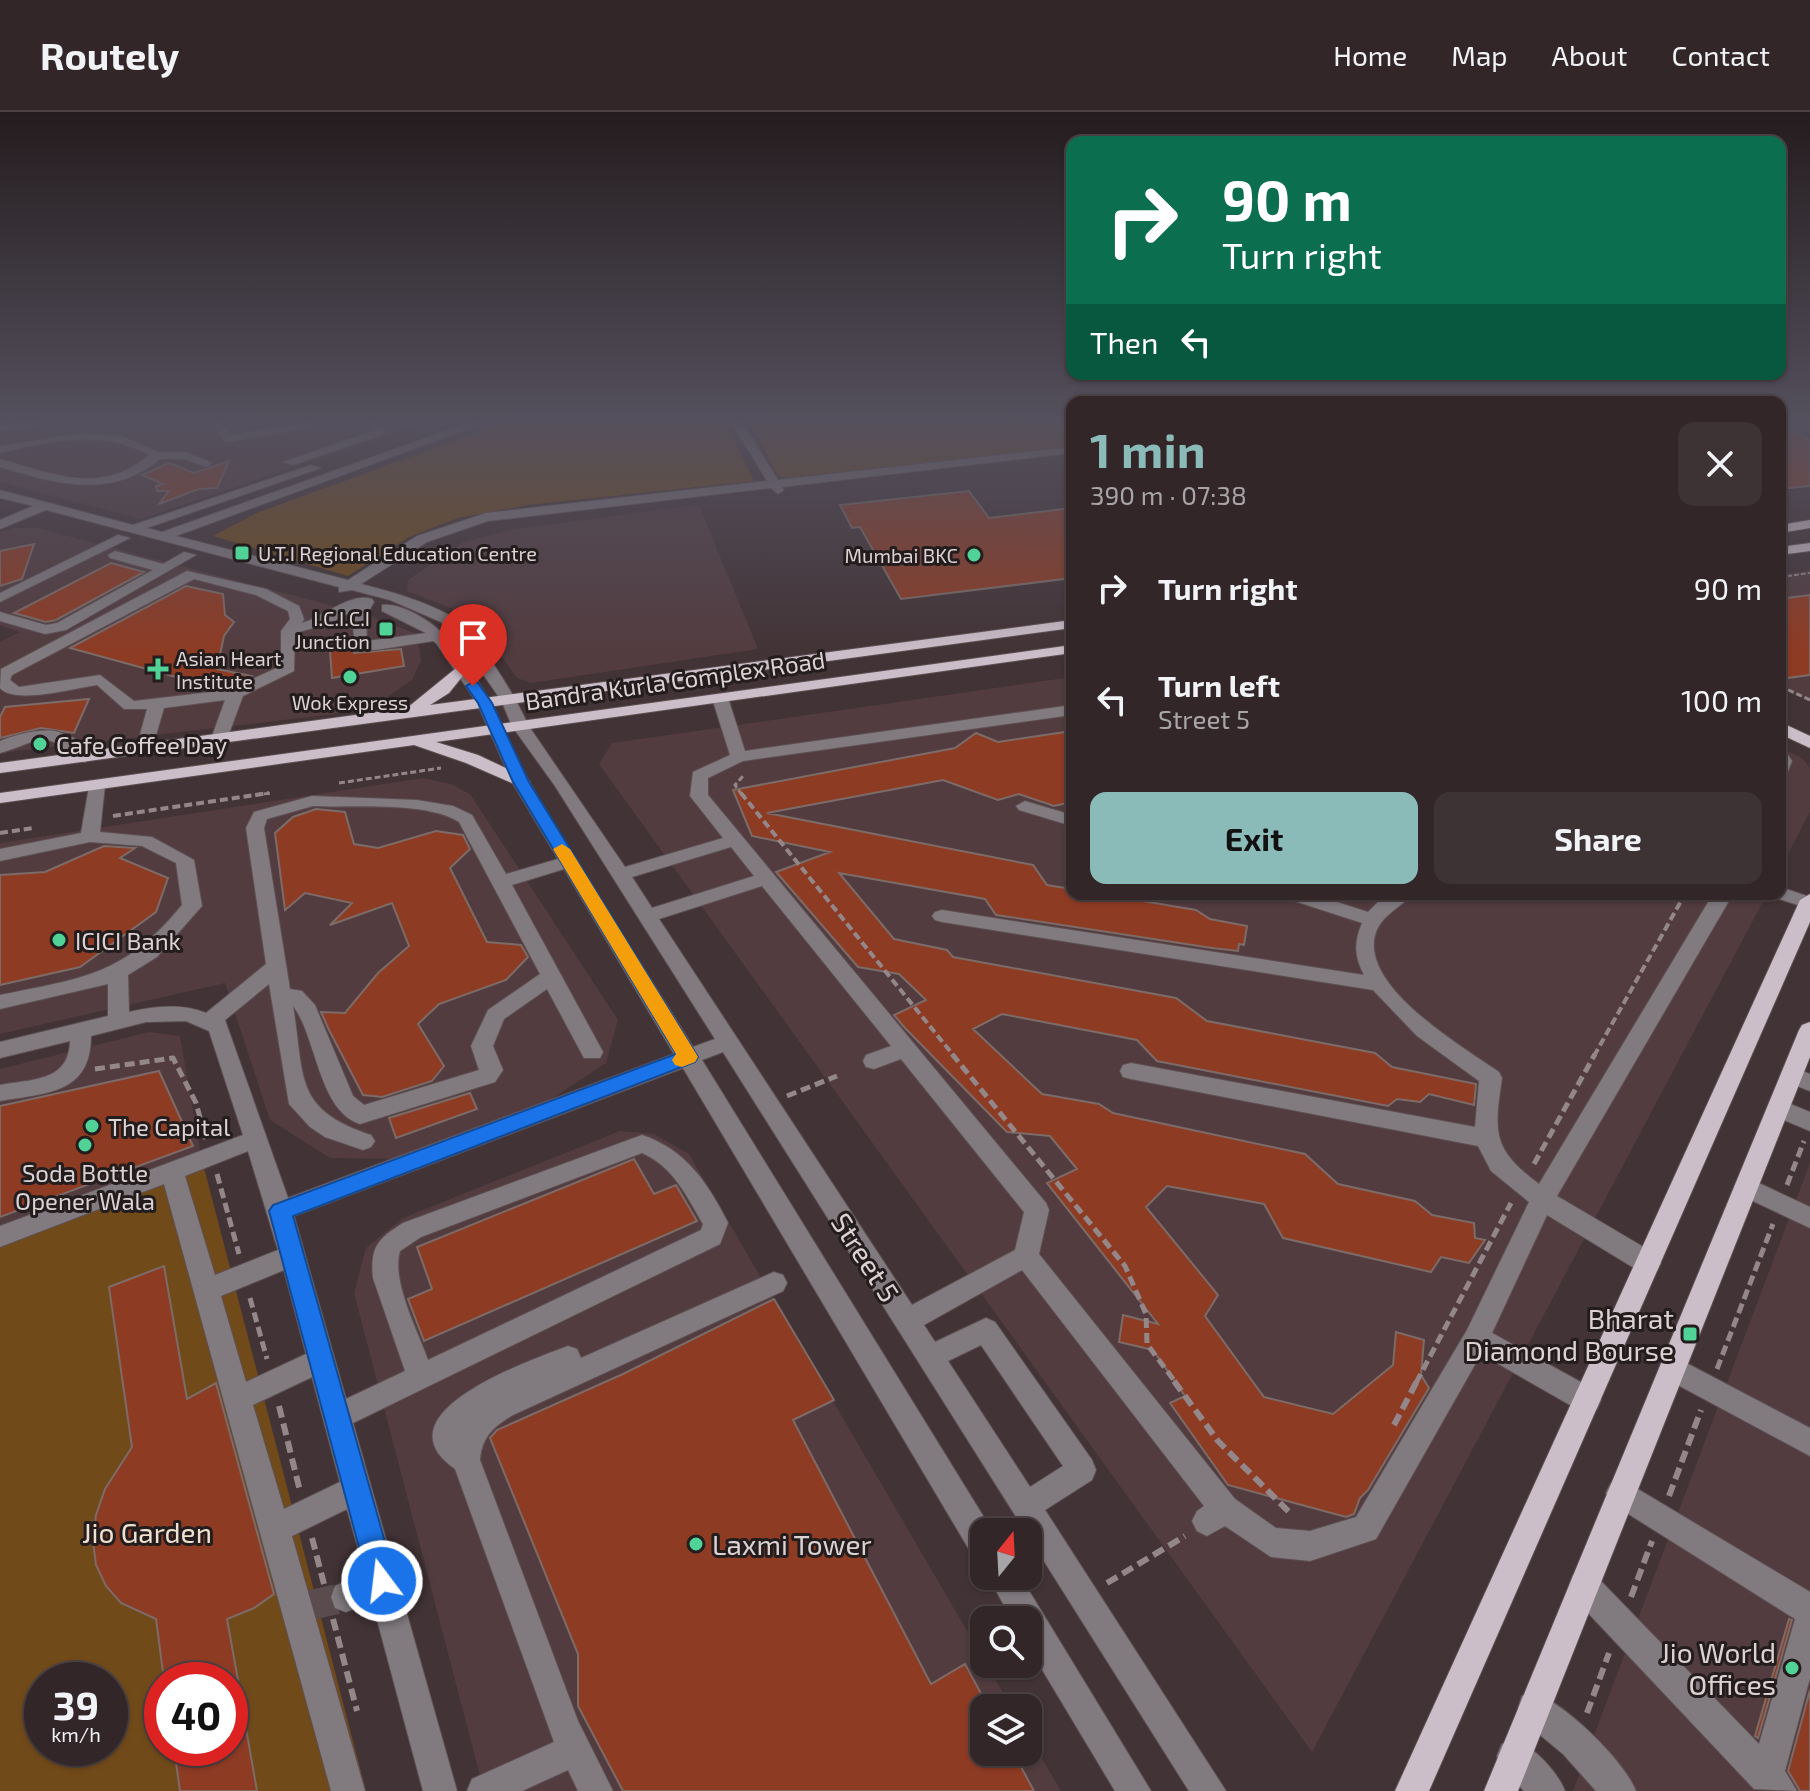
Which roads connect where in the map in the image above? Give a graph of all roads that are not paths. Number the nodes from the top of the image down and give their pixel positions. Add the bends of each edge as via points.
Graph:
1 (12, 497) edge
2 (239, 497) edge
3 (273, 497) edge
4 (700, 497) edge
5 (0, 505) edge
6 (44, 506) junction
7 (28, 513) junction
8 (1810, 524) edge
9 (0, 525) edge
10 (1786, 528) edge
11 (132, 536) junction
12 (164, 536) junction
13 (1810, 547) edge
14 (1786, 550) edge
15 (115, 555) junction
16 (189, 555) junction
17 (215, 562) junction
18 (165, 569) junction
19 (192, 574) junction
20 (67, 578) junction
21 (283, 580) junction
22 (49, 592) dead end
23 (261, 592) junction
24 (356, 595) junction
25 (0, 598) edge
26 (0, 608) edge
27 (0, 616) edge
28 (1066, 625) edge
29 (288, 631) junction
30 (436, 636) junction
31 (1066, 650) edge
32 (461, 669) junction
33 (235, 695) junction
34 (720, 698) junction
35 (509, 700) junction
36 (485, 703) junction
37 (157, 704) junction
38 (1066, 711) edge
39 (404, 714) junction
40 (1786, 718) edge
41 (520, 726) junction
42 (495, 729) junction
43 (1786, 729) edge
44 (1809, 738) edge
45 (219, 739) junction
46 (410, 741) junction
47 (0, 748) edge
48 (144, 749) junction
49 (80, 758) junction
50 (741, 767) junction
51 (0, 768) edge
52 (521, 782) junction
53 (96, 785) junction
54 (0, 798) edge
55 (1025, 806) dead end
56 (1066, 819) edge
57 (90, 828) junction
58 (735, 840) junction
59 (0, 855) edge
60 (569, 862) junction
61 (620, 875) junction
62 (766, 878) junction
63 (501, 882) junction
64 (1786, 895) edge
65 (1310, 900) edge
66 (1388, 900) edge
67 (1719, 900) edge
68 (1809, 902) edge
69 (647, 916) junction
70 (942, 916) dead end
71 (1372, 920) junction
72 (276, 967) junction
73 (118, 975) junction
74 (551, 976) junction
75 (1379, 984) junction
76 (279, 995) junction
77 (0, 1002) edge
78 (119, 1021) junction
79 (208, 1023) junction
80 (81, 1030) junction
81 (1808, 1041) edge
82 (728, 1042) junction
83 (905, 1049) junction
84 (0, 1050) edge
85 (592, 1052) dead end
86 (688, 1057) junction
87 (874, 1061) dead end
88 (1131, 1071) dead end
89 (1801, 1079) edge
90 (0, 1093) edge
91 (1778, 1108) junction
92 (1808, 1130) edge
93 (254, 1134) junction
94 (1489, 1139) junction
95 (363, 1141) dead end
96 (210, 1151) junction
97 (172, 1172) junction
98 (1746, 1187) junction
99 (1542, 1200) junction
100 (280, 1211) junction
101 (1810, 1218) edge
102 (0, 1222) edge
103 (0, 1237) edge
104 (292, 1255) junction
105 (1026, 1256) junction
106 (1648, 1263) junction
107 (774, 1283) dead end
108 (207, 1290) junction
109 (907, 1321) junction
110 (1476, 1338) junction
111 (930, 1357) junction
112 (568, 1358) dead end
113 (321, 1360) junction
114 (1673, 1368) junction
115 (420, 1376) junction
116 (240, 1398) junction
117 (1587, 1400) junction
118 (337, 1417) junction
119 (1810, 1443) edge
120 (466, 1460) junction
121 (357, 1489) junction
122 (1621, 1493) junction
123 (1026, 1506) junction
124 (970, 1522) edge
125 (275, 1529) junction
126 (382, 1581) junction
127 (1584, 1586) junction
128 (1012, 1590) edge
129 (321, 1603) junction
130 (1810, 1610) edge
131 (1810, 1621) edge
132 (1534, 1708) junction
133 (575, 1749) junction
134 (1514, 1756) junction
135 (1773, 1784) edge
136 (348, 1791) edge
137 (440, 1791) edge
138 (484, 1791) edge
139 (596, 1791) edge
140 (1134, 1791) edge
141 (1209, 1791) edge
142 (1412, 1791) edge
143 (1501, 1791) edge
144 (1548, 1791) edge
145 (1619, 1791) edge

1 - 6 street
2 - 11 street
3 - 12 street
4 - 24 street via 475,528 423,549
5 - 7 street
6 - 7 street
6 - 11 street
7 - 9 street
7 - 11 street
8 - 10 main road
11 - 12 street
11 - 15 street
11 - 16 street
11 - 25 street
12 - 24 street
13 - 14 main road
15 - 18 street
15 - 20 street
16 - 17 street
16 - 18 street
17 - 19 street
17 - 21 street
18 - 27 street via 61,627 45,630
19 - 23 street
19 - 37 street via 6,672 2,680 19,692 100,680 130,706
20 - 22 street
20 - 26 street
21 - 23 street
21 - 24 street
23 - 29 street via 294,609 297,619
24 - 29 street via 324,621
24 - 30 street, Street 5 via 408,615
24 - 30 street via 360,645
24 - 35 street, Street 5 via 425,607 446,619
28 - 35 main road, Bandra Kurla Complex Road
29 - 33 street via 289,668
30 - 32 street, Street 5
31 - 34 main road, Bandra Kurla Complex Road
32 - 36 street, Street 5
32 - 39 main road via 443,690
33 - 37 street
33 - 45 street
34 - 41 main road, Bandra Kurla Complex Road
34 - 50 street
35 - 36 main road, Bandra Kurla Complex Road
35 - 41 street, Street 5
36 - 39 main road, Bandra Kurla Complex Road
36 - 42 street, Street 5
37 - 48 street
38 - 50 street
39 - 45 main road, Bandra Kurla Complex Road
40 - 44 main road
41 - 42 main road, Bandra Kurla Complex Road
41 - 61 street, Street 5
42 - 46 main road, Bandra Kurla Complex Road
42 - 52 street, Street 5
43 - 44 main road
45 - 48 main road, Bandra Kurla Complex Road
46 - 52 main road via 459,754
46 - 53 main road, Bandra Kurla Complex Road
47 - 49 street via 18,740 57,736
48 - 49 main road, Bandra Kurla Complex Road
49 - 51 main road, Bandra Kurla Complex Road
50 - 58 street via 699,776 699,796
52 - 60 street, Street 5
53 - 54 main road, Bandra Kurla Complex Road
53 - 57 street
55 - 56 street
57 - 59 street
57 - 73 street via 146,841 185,860 192,906 171,935
58 - 61 street
58 - 62 street
60 - 63 street
60 - 86 street, Street 5
61 - 69 street, Street 5
62 - 69 street
62 - 83 street
63 - 72 street via 466,819 453,811 312,801 275,809 260,816 255,828
63 - 74 street
64 - 68 street
65 - 71 street
66 - 71 street
67 - 99 street
68 - 106 main road
69 - 82 street, Street 5
70 - 75 street
71 - 75 street via 1366,929 1366,966
72 - 76 street
72 - 79 street
73 - 77 street
73 - 78 street
74 - 76 street via 495,1015 482,1046 492,1070 487,1076 360,1115 344,1101 305,1005 295,996
74 - 85 street
75 - 94 street via 1393,1004 1491,1078 1485,1117
76 - 95 street via 297,1098 317,1123
78 - 79 street via 188,1014
78 - 80 street
79 - 93 street via 218,1026
80 - 84 street
80 - 90 street via 79,1061 71,1071 57,1081
81 - 89 main road
82 - 86 street
82 - 109 street, Street 5
83 - 87 street
83 - 105 street via 1037,1210
86 - 100 street
86 - 124 street, Street 5
88 - 94 street
89 - 91 main road
91 - 92 street
91 - 98 main road
93 - 96 street
93 - 100 street
94 - 99 street via 1492,1155
96 - 97 street
96 - 102 street
97 - 103 street
97 - 108 street
98 - 101 street
98 - 114 main road
99 - 106 street
99 - 110 street
100 - 104 street
104 - 108 street
104 - 113 street
105 - 109 street
105 - 110 street via 1216,1515 1271,1542 1310,1546 1366,1529
106 - 117 main road
107 - 120 street via 481,1418 466,1439
108 - 116 street
109 - 111 street, Street 5
110 - 117 street
111 - 123 street, Street 5
111 - 123 street via 986,1330 1082,1470
112 - 120 street via 452,1419 445,1431 450,1449
113 - 116 street
113 - 118 street
114 - 119 street
114 - 122 main road
115 - 115 street via 711,1237 716,1223 677,1163 642,1144 412,1230 389,1245 386,1278
115 - 118 street
116 - 125 street
117 - 142 main road
118 - 121 street
120 - 133 street
121 - 125 street
121 - 126 street
122 - 127 main road
122 - 130 street
123 - 141 street, Street 5
125 - 129 street
126 - 129 street
126 - 137 street
127 - 132 main road
127 - 135 street
128 - 140 street
129 - 136 street
131 - 135 street
132 - 134 main road
132 - 145 street via 1575,1742
133 - 138 street
133 - 139 street
134 - 143 main road
134 - 144 street

